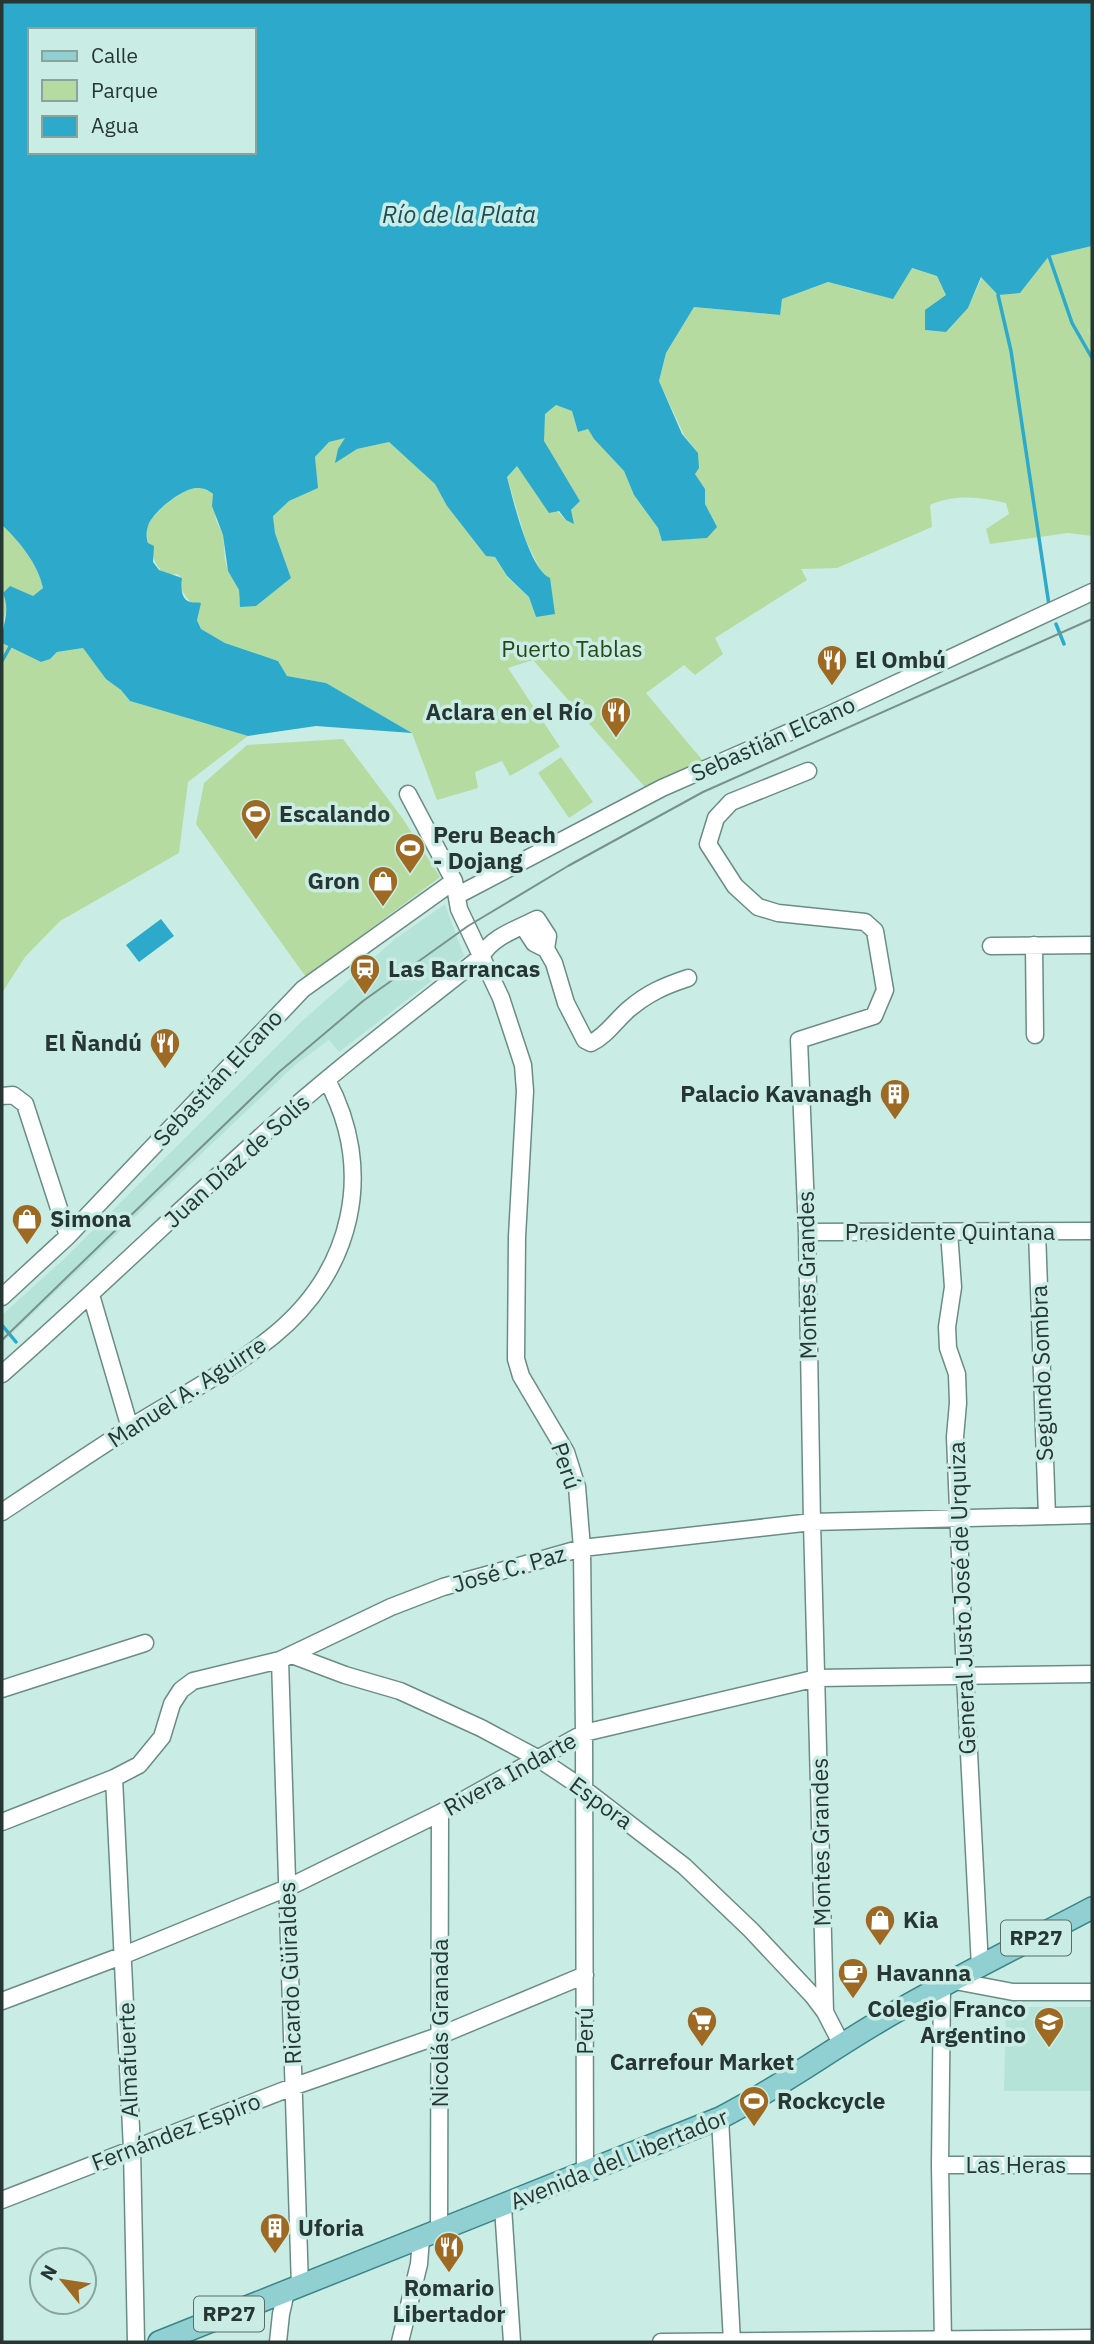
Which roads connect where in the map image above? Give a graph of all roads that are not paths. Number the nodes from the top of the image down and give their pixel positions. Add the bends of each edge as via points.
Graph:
1 (1092, 592) edge
2 (808, 771) dead end
3 (408, 794) dead end
4 (456, 888) junction
5 (1034, 945) junction
6 (1092, 945) edge
7 (991, 946) dead end
8 (481, 957) junction
9 (688, 978) dead end
10 (1035, 1035) dead end
11 (327, 1080) junction
12 (7, 1096) edge
13 (1037, 1231) junction
14 (1092, 1231) edge
15 (807, 1232) junction
16 (949, 1232) junction
17 (68, 1236) junction
18 (90, 1296) junction
19 (2, 1297) edge
20 (2, 1374) edge
21 (130, 1428) junction
22 (2, 1512) edge
23 (1092, 1515) edge
24 (1047, 1516) junction
25 (958, 1518) junction
26 (812, 1521) junction
27 (582, 1548) junction
28 (145, 1643) dead end
29 (286, 1658) junction
30 (1092, 1674) edge
31 (965, 1675) junction
32 (817, 1678) junction
33 (2, 1689) edge
34 (584, 1733) junction
35 (539, 1759) junction
36 (114, 1778) junction
37 (584, 1789) junction
38 (440, 1814) junction
39 (2, 1822) edge
40 (287, 1888) junction
41 (1092, 1908) edge
42 (124, 1955) junction
43 (981, 1967) junction
44 (585, 1975) junction
45 (948, 1984) junction
46 (1092, 1992) edge
47 (2, 2001) edge
48 (825, 2012) junction
49 (441, 2035) junction
50 (842, 2045) junction
51 (295, 2086) junction
52 (720, 2118) junction
53 (132, 2149) junction
54 (940, 2165) junction
55 (1092, 2165) edge
56 (585, 2174) junction
57 (2, 2200) edge
58 (503, 2207) junction
59 (430, 2235) junction
60 (293, 2289) junction
61 (1092, 2338) edge
62 (943, 2340) edge
63 (732, 2341) edge
64 (136, 2342) edge
65 (159, 2342) edge
66 (278, 2342) edge
67 (400, 2342) edge
68 (512, 2342) edge
69 (661, 2342) edge

1 - 4 street, Sebastián Elcano via 662,788
2 - 15 street, Montes Grandes via 731,802 716,818 708,844 735,886 758,907 818,919 856,920 875,932 886,990 874,1016 799,1041
3 - 4 street, Perú
4 - 8 street, Perú via 459,909
4 - 17 street, Sebastián Elcano via 303,989
5 - 6 street
5 - 7 street
5 - 10 street
8 - 9 street, Juan Díaz de Solís via 487,945 530,922 534,943 546,949 566,1003 591,1043 655,989
8 - 11 street, Juan Díaz de Solís
8 - 27 street, Perú via 501,998 523,1065 516,1359 521,1376 566,1452 577,1487
11 - 18 street, Juan Díaz de Solís
11 - 21 street, Manuel A. Aguirre via 340,1103 348,1134 353,1188 350,1214 328,1274 274,1335
12 - 17 street via 25,1104
13 - 14 street, Presidente Quintana
13 - 16 street, Presidente Quintana
13 - 24 street, Segundo Sombra
15 - 16 street, Presidente Quintana
15 - 26 street, Montes Grandes
16 - 25 street, General Justo José de Urquiza via 953,1287 947,1327 957,1374
17 - 19 street, Sebastián Elcano
18 - 20 street, Juan Díaz de Solís
18 - 21 street
21 - 22 street, Manuel A. Aguirre
23 - 24 street, José C. Paz
24 - 25 street, José C. Paz
25 - 26 street, José C. Paz
25 - 31 street, General Justo José de Urquiza
26 - 27 street, José C. Paz
26 - 32 street, Montes Grandes
27 - 29 street, José C. Paz via 443,1587
27 - 34 street, Perú
28 - 33 street
29 - 35 street, Espora via 400,1692
29 - 36 street, José C. Paz via 193,1681 172,1704 162,1737 151,1752 139,1765
29 - 40 street, Ricardo Güiraldes
30 - 31 street, Rivera Indarte
31 - 32 street, Rivera Indarte
31 - 43 street, General Justo José de Urquiza
32 - 34 street, Rivera Indarte
32 - 48 street, Montes Grandes
34 - 35 street, Rivera Indarte
34 - 37 street, Perú
35 - 37 street, Espora
35 - 38 street, Rivera Indarte
36 - 39 street, José C. Paz
36 - 42 street, Almafuerte
37 - 44 street, Perú
37 - 48 street, Espora via 684,1866 751,1930
38 - 40 street, Rivera Indarte
38 - 49 street, Nicolás Granada
40 - 42 street, Rivera Indarte
40 - 51 street, Ricardo Güiraldes
41 - 43 main road, Avenida del Libertador / RP27
42 - 47 street, Rivera Indarte
42 - 53 street, Almafuerte
43 - 45 main road, Avenida del Libertador / RP27
44 - 49 street, Fernández Espiro
44 - 56 street, Perú
45 - 46 street via 1013,1992
45 - 50 main road, Avenida del Libertador / RP27
45 - 54 street
48 - 50 street, Espora
49 - 51 street, Fernández Espiro
49 - 59 street, Nicolás Granada
50 - 52 main road, Avenida del Libertador / RP27 via 782,2085
51 - 53 street, Fernández Espiro
51 - 60 street, Ricardo Güiraldes
52 - 56 main road, Avenida del Libertador / RP27
52 - 63 street
53 - 57 street, Fernández Espiro
53 - 64 street, Almafuerte
54 - 55 street, Las Heras
54 - 62 street
56 - 58 main road, Avenida del Libertador / RP27
58 - 59 main road, Avenida del Libertador / RP27
58 - 68 street
59 - 60 main road, Avenida del Libertador / RP27
59 - 67 street, Nicolás Granada
60 - 65 main road, Avenida del Libertador / RP27
60 - 66 street, Ricardo Güiraldes via 281,2314
61 - 62 street
62 - 63 street
63 - 69 street

